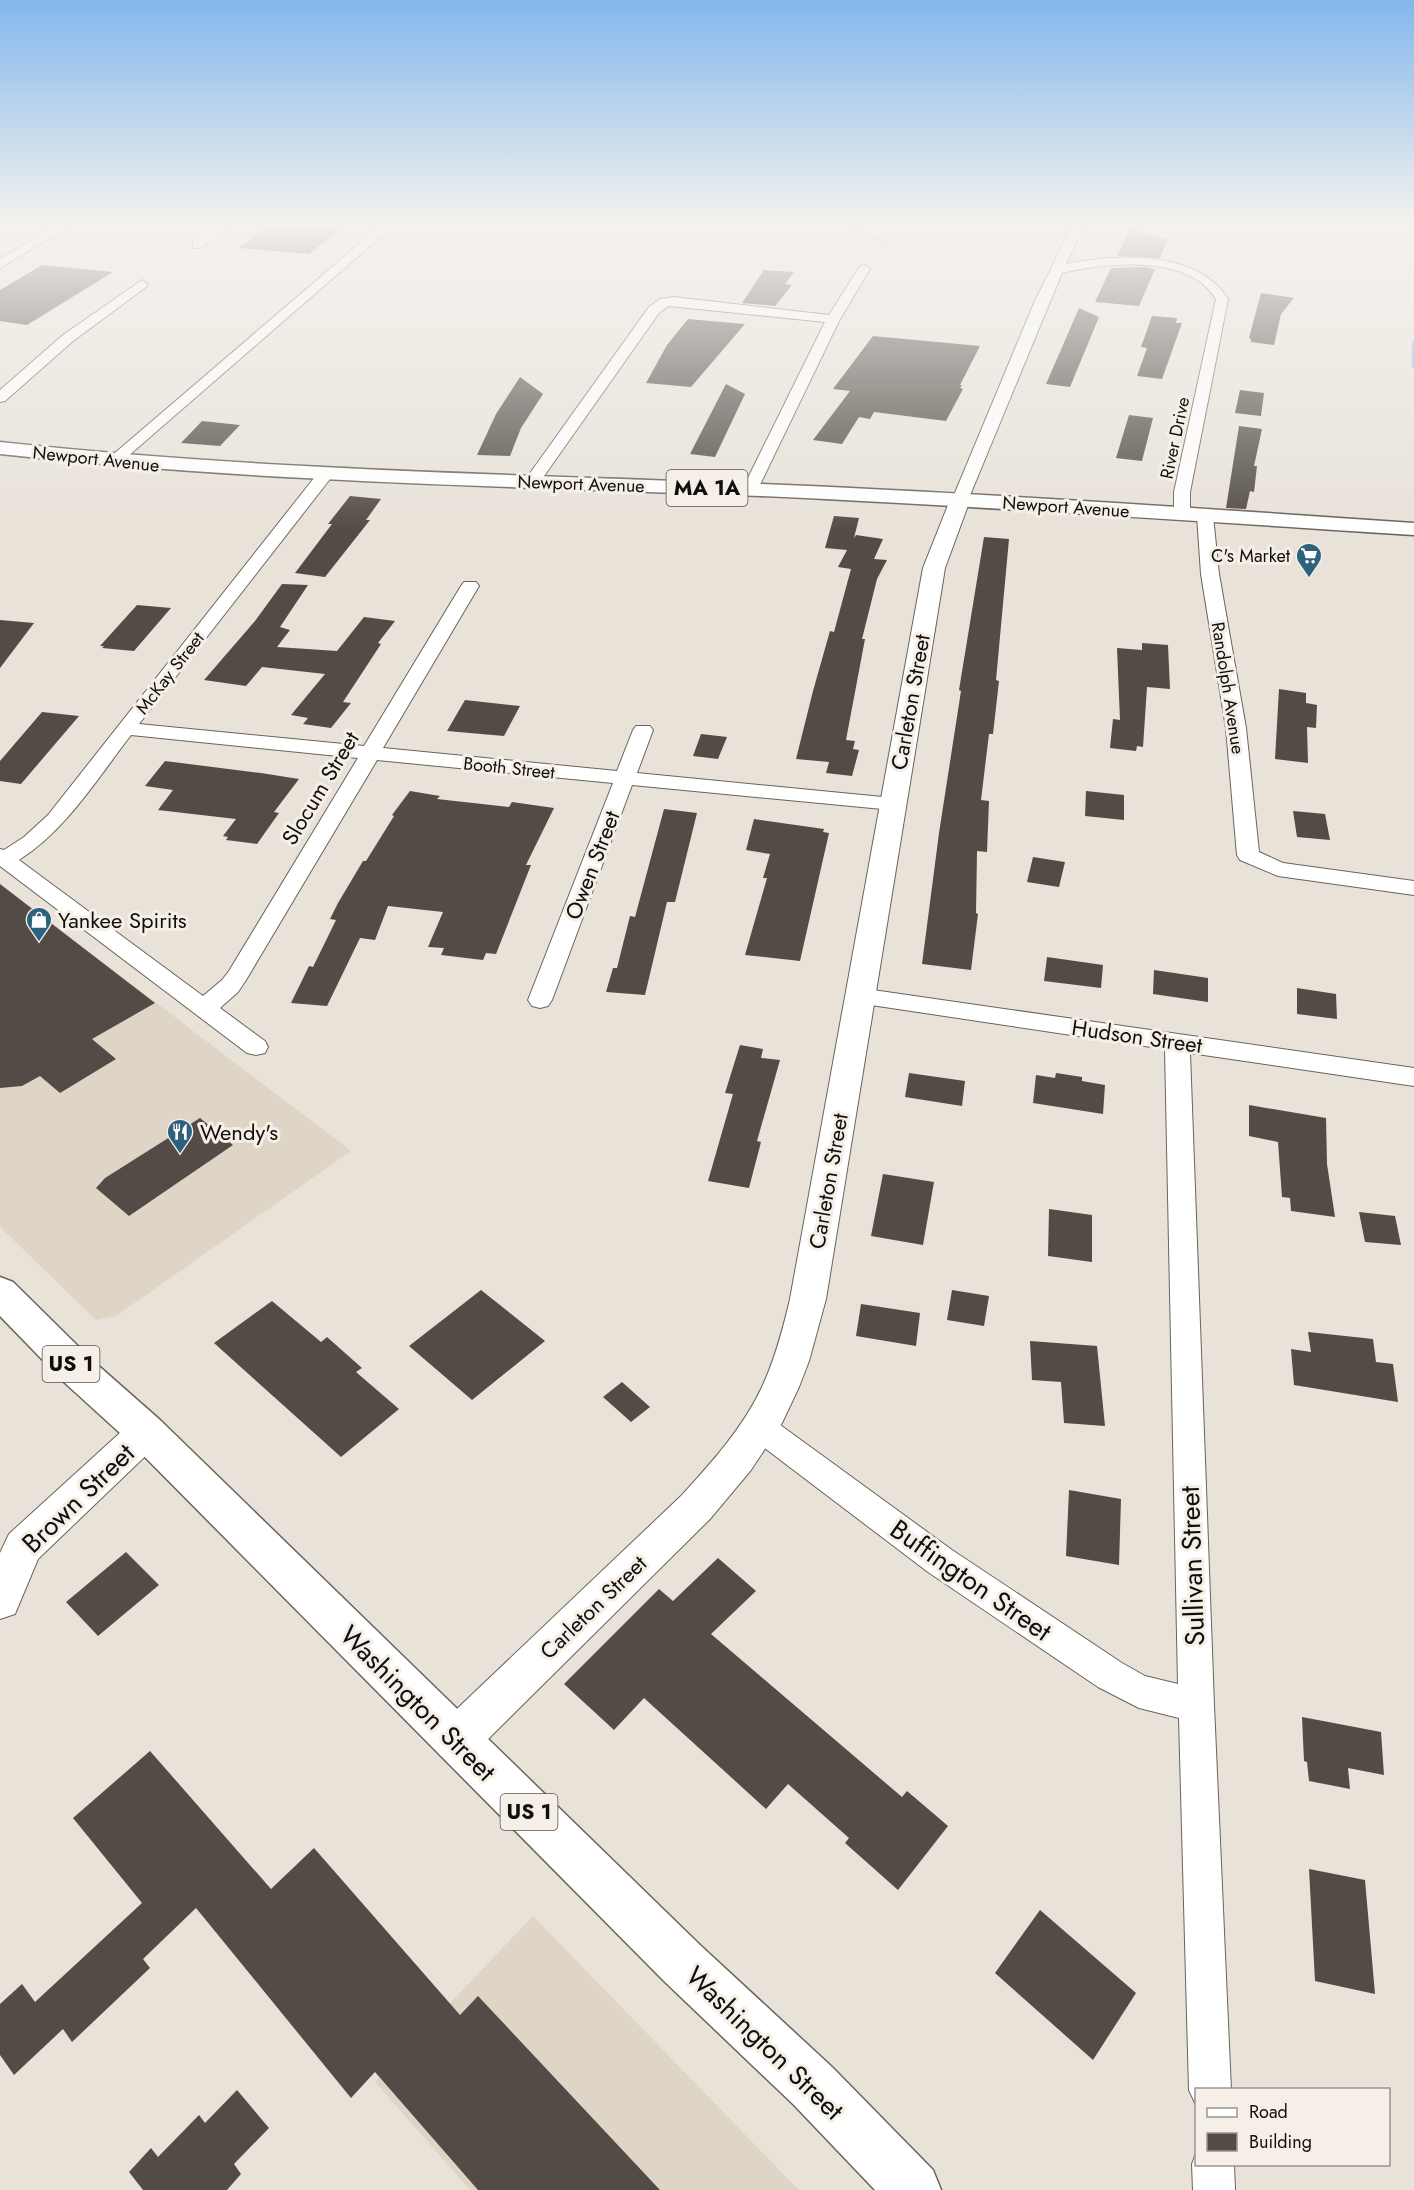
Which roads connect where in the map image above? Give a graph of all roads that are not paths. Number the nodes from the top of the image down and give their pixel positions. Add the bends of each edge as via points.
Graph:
1 (81, 328) edge
2 (268, 328) edge
3 (641, 328) edge
4 (829, 328) edge
5 (1032, 328) edge
6 (1216, 328) edge
7 (0, 398) edge
8 (0, 448) edge
9 (114, 461) junction
10 (324, 476) junction
11 (531, 483) junction
12 (750, 490) junction
13 (960, 500) junction
14 (1182, 514) junction
15 (1205, 516) junction
16 (1414, 529) edge
17 (470, 586) dead end
18 (126, 729) junction
19 (643, 730) dead end
20 (368, 754) junction
21 (625, 780) junction
22 (893, 804) junction
23 (2, 857) edge
24 (1414, 888) edge
25 (859, 996) junction
26 (540, 1000) dead end
27 (204, 1008) junction
28 (1177, 1042) junction
29 (256, 1047) dead end
30 (1414, 1077) edge
31 (0, 1292) edge
32 (761, 1428) junction
33 (146, 1432) junction
34 (0, 1599) edge
35 (1196, 1705) junction
36 (456, 1740) junction
37 (1210, 2088) edge
38 (1213, 2166) edge
39 (913, 2190) edge
40 (1214, 2190) edge

1 - 7 street
2 - 9 street
3 - 11 street
4 - 12 street
5 - 13 street
6 - 14 street, River Drive via 1182,492
8 - 9 main road, Newport Avenue / MA 1A
9 - 10 main road, Newport Avenue / MA 1A
10 - 11 main road, Newport Avenue / MA 1A
10 - 18 street, McKay Street
11 - 12 main road, Newport Avenue / MA 1A
12 - 13 main road, Newport Avenue / MA 1A
13 - 14 main road, Newport Avenue / MA 1A
13 - 22 street, Carleton Street via 934,568
14 - 15 main road, Newport Avenue / MA 1A
15 - 16 main road, Newport Avenue / MA 1A
15 - 24 street, Randolph Avenue via 1210,574 1236,728 1248,855 1278,869
17 - 20 street, Slocum Street
18 - 20 street, Booth Street
18 - 23 street, McKay Street via 44,832
19 - 21 street, Owen Street
20 - 21 street, Booth Street
20 - 27 street, Slocum Street via 238,975
21 - 22 street, Booth Street
21 - 26 street, Owen Street
22 - 25 street, Carleton Street
23 - 27 street
25 - 28 street, Hudson Street
25 - 32 street, Carleton Street via 801,1332 790,1368
27 - 29 street
28 - 30 street, Hudson Street
28 - 35 street, Sullivan Street
31 - 33 main road, Washington Street / US 1 via 79,1372
32 - 35 street, Buffington Street via 939,1562 1110,1675 1139,1691
32 - 36 street, Carleton Street via 696,1507
33 - 34 street, Brown Street via 22,1546
33 - 36 main road, Washington Street / US 1
35 - 37 street, Sullivan Street
36 - 39 main road, Washington Street / US 1 via 813,2086
38 - 40 street

